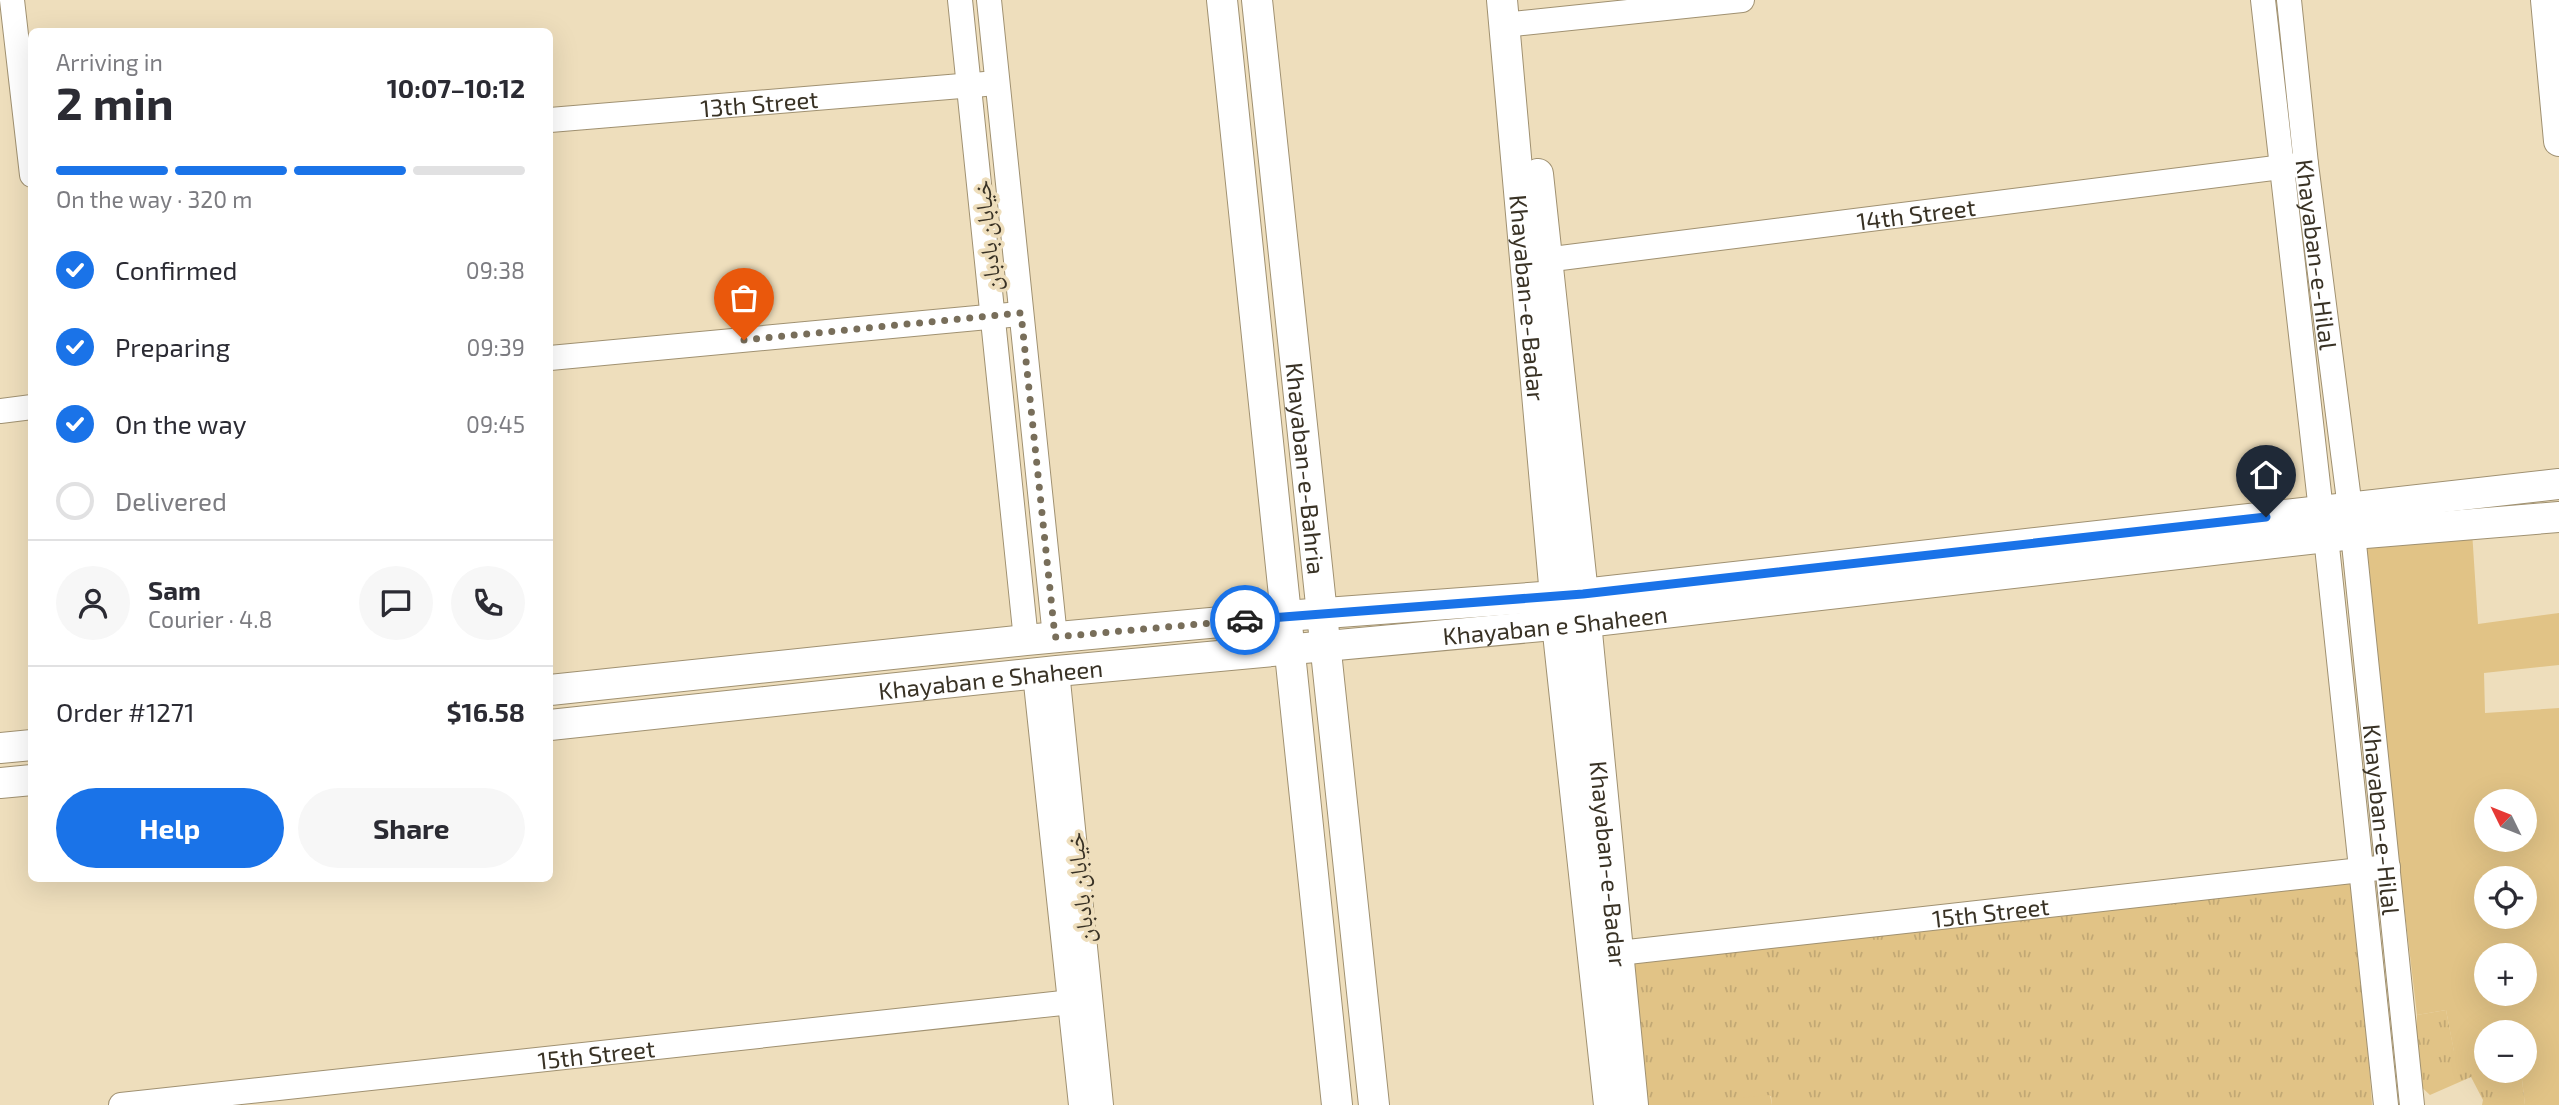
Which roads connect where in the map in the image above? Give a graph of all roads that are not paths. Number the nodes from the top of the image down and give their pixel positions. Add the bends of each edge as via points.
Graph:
1 (12, 0) edge
2 (960, 0) edge
3 (989, 0) edge
4 (1222, 0) edge
5 (1257, 0) edge
6 (1742, 0) edge
7 (2263, 0) edge
8 (2289, 0) edge
9 (2546, 0) edge
10 (1512, 12) edge
11 (998, 82) junction
12 (970, 86) junction
13 (553, 120) edge
14 (28, 140) edge
15 (2559, 141) edge
16 (2306, 164) junction
17 (2280, 167) junction
18 (1536, 262) junction
19 (1021, 313) junction
20 (995, 317) junction
21 (553, 358) edge
22 (28, 408) edge
23 (0, 411) edge
24 (2559, 484) edge
25 (2559, 517) edge
26 (2337, 523) junction
27 (1570, 609) junction
28 (1324, 614) junction
29 (1285, 616) junction
30 (1041, 638) junction
31 (1327, 646) junction
32 (1288, 651) junction
33 (1046, 673) junction
34 (553, 690) edge
35 (553, 725) edge
36 (28, 745) edge
37 (0, 748) edge
38 (28, 780) edge
39 (0, 783) edge
40 (2388, 867) junction
41 (2361, 869) junction
42 (1605, 954) junction
43 (1080, 1001) junction
44 (127, 1105) edge
45 (1081, 1105) edge
46 (1101, 1105) edge
47 (1338, 1105) edge
48 (1374, 1105) edge
49 (1609, 1105) edge
50 (1633, 1105) edge
51 (2386, 1105) edge
52 (2412, 1105) edge

1 - 14 street
2 - 12 street, خیابان بادبان
3 - 11 street, خیابان بادبان
4 - 29 main road, Khayaban-e-Bahria
5 - 28 main road, Khayaban-e-Bahria
6 - 10 street
7 - 17 street
8 - 16 street, Khayaban-e-Hilal
9 - 15 main road
10 - 18 main road, Khayaban-e-Badar
11 - 12 street, 13th Street
11 - 19 street, خیابان بادبان
12 - 13 street, 13th Street
12 - 20 street, خیابان بادبان
16 - 17 street, 14th Street
16 - 26 street, Khayaban-e-Hilal
17 - 18 street, 14th Street
17 - 26 street
18 - 27 main road, Khayaban-e-Badar
19 - 20 street
19 - 30 street, خیابان بادبان
20 - 21 street
20 - 30 street, خیابان بادبان
22 - 23 street
24 - 26 main road, Khayaban e Shaheen
25 - 26 main road, Khayaban e Shaheen
26 - 27 main road, Khayaban e Shaheen
26 - 40 street, Khayaban-e-Hilal
26 - 41 street
27 - 28 main road, Khayaban e Shaheen
27 - 31 main road, Khayaban e Shaheen
27 - 42 main road, Khayaban-e-Badar
28 - 29 main road, Khayaban e Shaheen
28 - 31 main road, Khayaban-e-Bahria
29 - 30 main road, Khayaban e Shaheen
29 - 32 main road, Khayaban-e-Bahria
30 - 34 main road, Khayaban e Shaheen
31 - 32 main road, Khayaban e Shaheen
31 - 48 main road, Khayaban-e-Bahria
32 - 33 main road, Khayaban e Shaheen
32 - 47 main road, Khayaban-e-Bahria
33 - 35 main road, Khayaban e Shaheen
33 - 43 street, خیابان بادبان
36 - 37 main road
38 - 39 main road
40 - 41 street, 15th Street
40 - 52 street, Khayaban-e-Hilal
41 - 42 street, 15th Street
41 - 51 street
42 - 49 main road, Khayaban-e-Badar
42 - 50 main road, Khayaban-e-Badar
43 - 44 street, 15th Street
43 - 45 street, خیابان بادبان
43 - 46 street, خیابان بادبان

